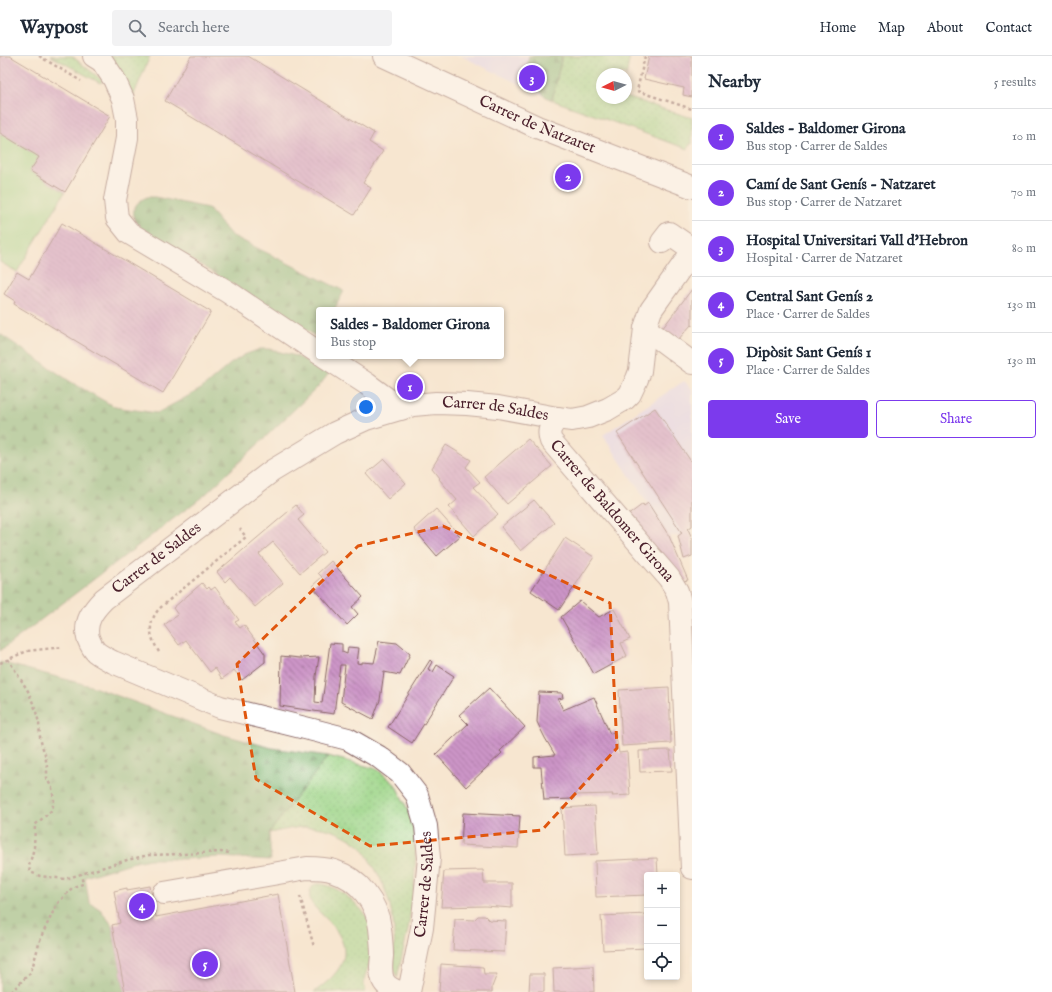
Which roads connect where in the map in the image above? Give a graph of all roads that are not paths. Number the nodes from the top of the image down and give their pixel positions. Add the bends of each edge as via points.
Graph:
1 (94, 56) edge
2 (384, 56) edge
3 (692, 187) edge
4 (662, 242) dead end
5 (692, 250) edge
6 (645, 328) junction
7 (316, 350) edge
8 (329, 359) edge
9 (692, 363) edge
10 (401, 409) junction
11 (557, 418) junction
12 (692, 868) edge
13 (164, 894) dead end
14 (400, 992) edge
15 (409, 992) edge

1 - 7 street via 102,61 114,79 123,99 127,119 127,138 115,200 117,218 129,233 228,292
2 - 3 street, Carrer de Natzaret via 537,126
4 - 5 street via 669,233
5 - 6 street, Carrer de Saldes via 651,310
6 - 9 street
6 - 11 street, Carrer de Saldes via 640,371 630,394 617,405 598,414 572,420
8 - 10 street
10 - 11 street, Carrer de Saldes via 436,403 467,404
10 - 15 street, Carrer de Saldes via 366,419 335,433 272,471 104,599 91,614 87,632 96,652 113,662 220,707 348,739 400,773 417,795 426,826 429,858 422,928
11 - 12 street, Carrer de Baldomer Girona via 550,429 551,441 677,590 680,602
13 - 14 street via 307,868 334,871 346,876 369,897 380,928 384,981 391,990

